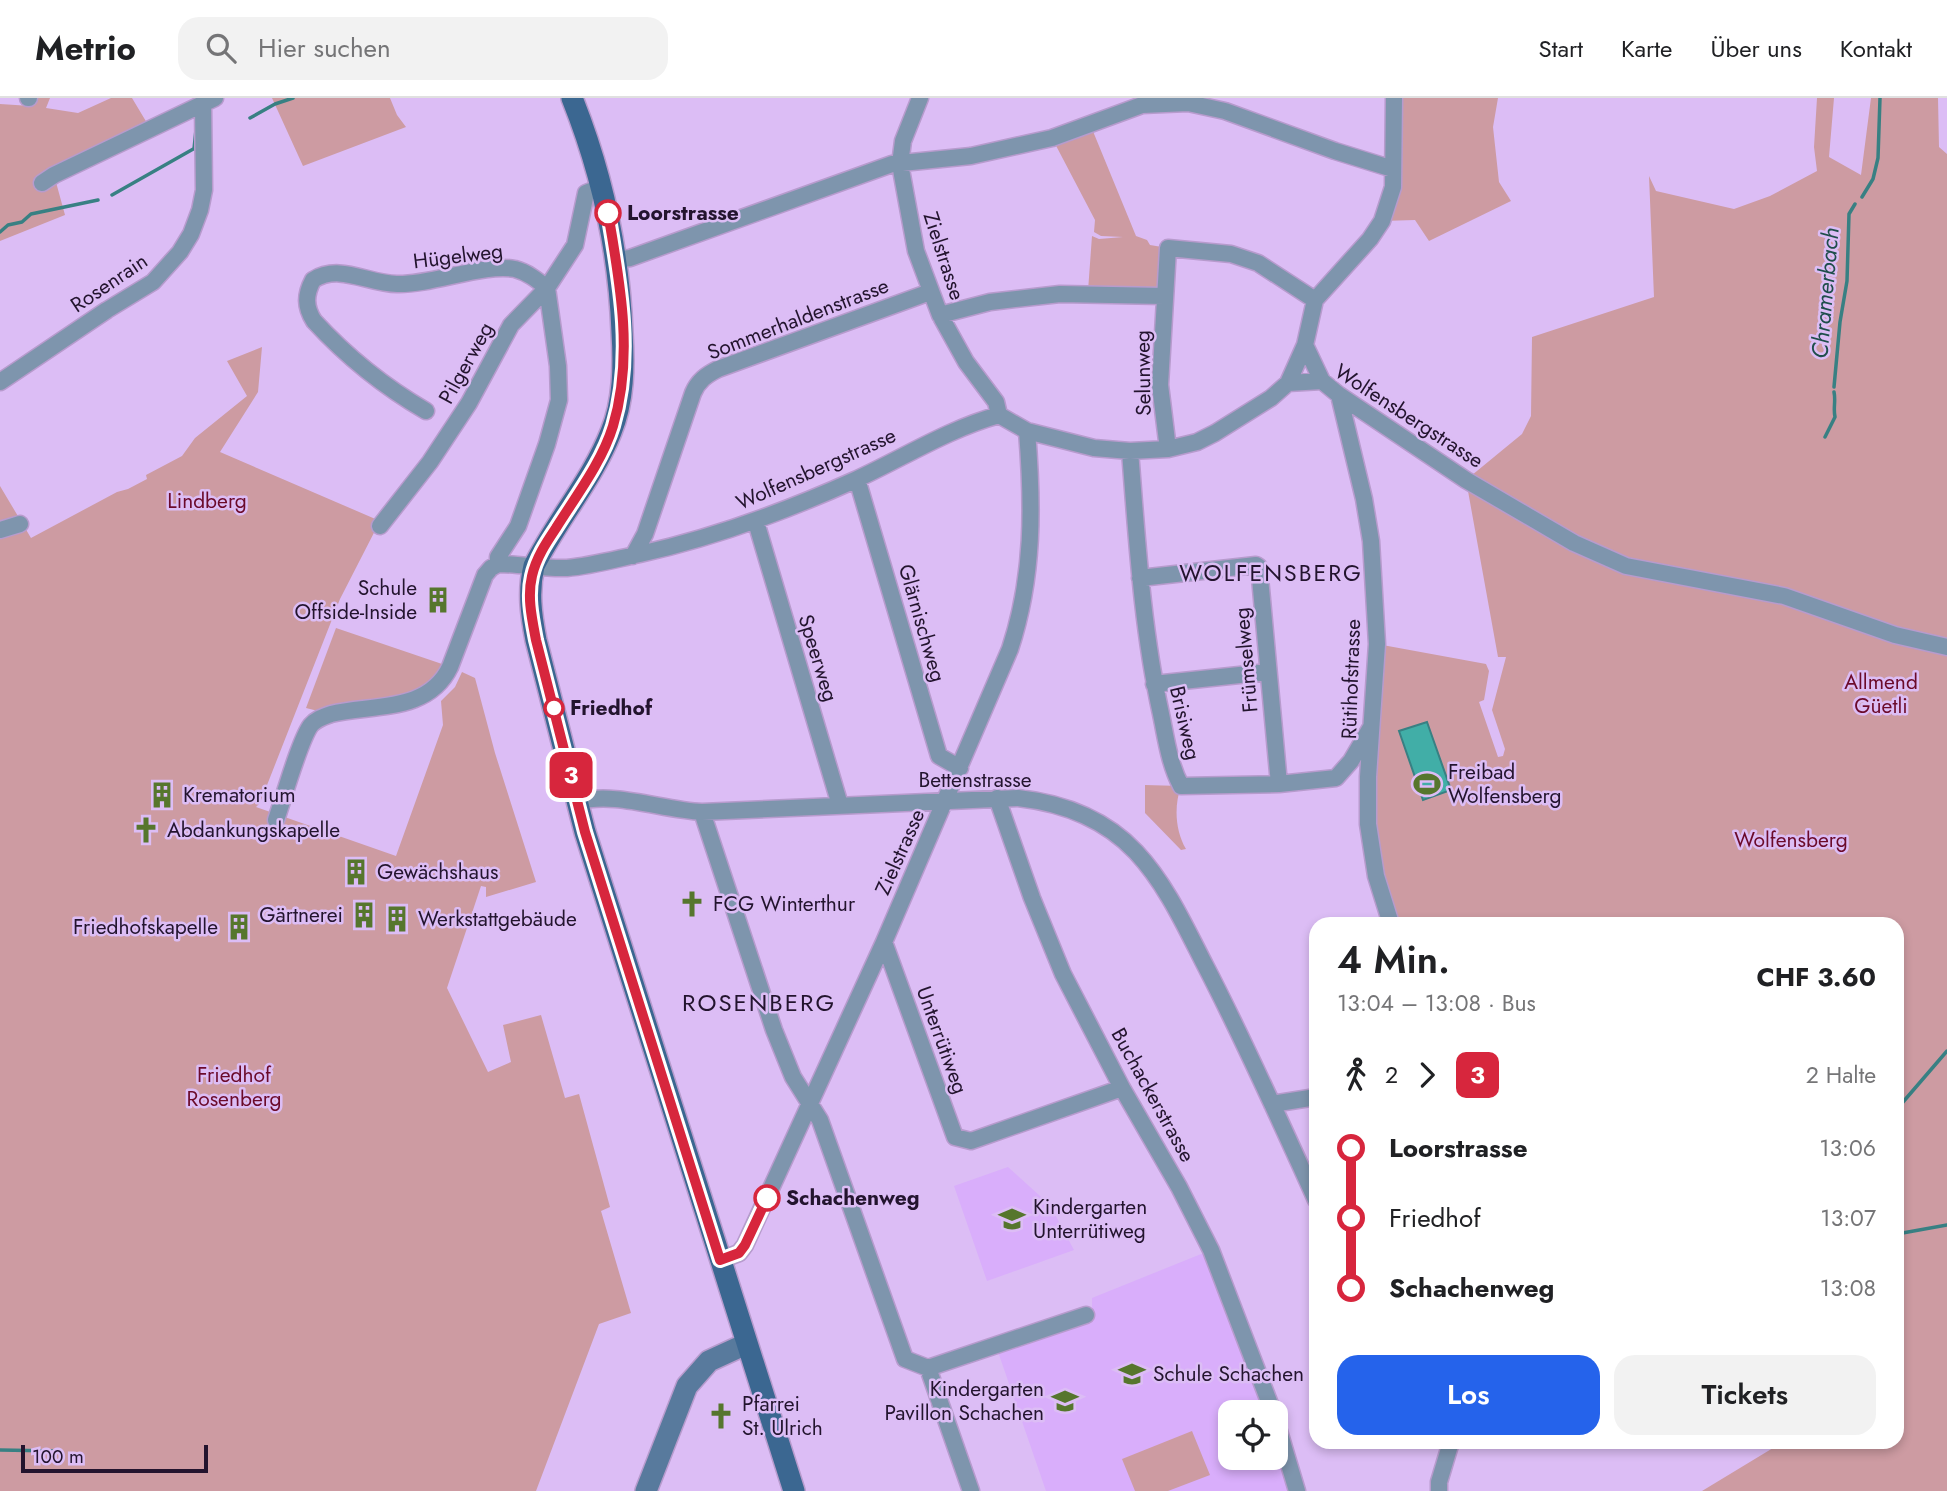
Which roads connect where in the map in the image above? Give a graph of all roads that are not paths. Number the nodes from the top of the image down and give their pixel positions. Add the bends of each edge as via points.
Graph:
1 (572, 98) edge
2 (920, 98) edge
3 (1394, 98) edge
4 (209, 101) edge
5 (900, 164) junction
6 (1394, 169) junction
7 (42, 184) dead end
8 (601, 187) junction
9 (617, 260) junction
10 (547, 288) junction
11 (930, 292) junction
12 (1164, 296) junction
13 (1315, 300) junction
14 (940, 315) junction
15 (1305, 345) junction
16 (1322, 381) junction
17 (0, 383) edge
18 (1288, 383) junction
19 (1339, 395) junction
20 (426, 411) dead end
21 (999, 415) junction
22 (1027, 431) junction
23 (1168, 449) junction
24 (1130, 452) junction
25 (857, 478) junction
26 (756, 522) junction
27 (20, 524) dead end
28 (380, 526) dead end
29 (0, 530) edge
30 (633, 555) junction
31 (498, 564) junction
32 (534, 566) junction
33 (1140, 578) junction
34 (1947, 647) edge
35 (1268, 672) junction
36 (1154, 684) junction
37 (1371, 727) junction
38 (960, 768) junction
39 (1279, 784) junction
40 (997, 798) junction
41 (946, 800) junction
42 (578, 802) junction
43 (841, 805) junction
44 (702, 812) junction
45 (276, 820) dead end
46 (1389, 917) edge
47 (884, 942) junction
48 (1122, 1088) junction
49 (1309, 1098) edge
50 (809, 1104) junction
51 (1272, 1104) junction
52 (1309, 1185) edge
53 (720, 1260) junction
54 (1086, 1315) dead end
55 (746, 1344) junction
56 (928, 1368) junction
57 (1268, 1400) edge
58 (1449, 1449) edge
59 (1288, 1461) edge
60 (646, 1491) edge
61 (794, 1491) edge
62 (971, 1491) edge
63 (1297, 1491) edge
64 (1439, 1491) edge

1 - 8 main road
2 - 5 street, Zielstrasse via 903,141
3 - 6 street
4 - 7 street
4 - 17 street, Rosenrain via 204,190 180,252 153,282
5 - 6 street via 971,156 1052,138 1142,106 1188,103 1225,111
5 - 9 street
5 - 11 street, Zielstrasse via 916,251
6 - 13 street via 1382,221
8 - 9 main road
8 - 10 street, Pilgerweg via 586,192 575,245
9 - 32 main road via 623,347 617,411 595,466
10 - 20 street, Hügelweg via 514,269 399,284 332,272 313,280 306,297 314,321 357,365
10 - 28 street, Pilgerweg via 511,325 462,413
10 - 31 street via 559,400 518,526
11 - 14 street, Zielstrasse
11 - 30 street, Sommerhaldenstrasse via 706,375 693,393 645,534
12 - 13 street, Selunweg via 1168,248 1231,254 1258,263
12 - 14 street via 1060,294 990,302
12 - 23 street, Selunweg via 1160,385
13 - 15 street
14 - 21 street, Zielstrasse via 966,362 996,402
15 - 16 street
15 - 18 street
16 - 18 street, Wolfensbergstrasse
16 - 19 street, Wolfensbergstrasse
18 - 23 street via 1216,433
19 - 34 street, Wolfensbergstrasse via 1466,480 1574,543 1626,566 1784,596 1895,635
19 - 37 street, Rütihofstrasse via 1371,541 1377,644
21 - 22 street
21 - 25 street, Wolfensbergstrasse via 915,448
22 - 24 street
22 - 38 street, Zielstrasse via 1031,514 1022,613
23 - 24 street
24 - 33 street, Brisiweg
25 - 26 street, Wolfensbergstrasse
25 - 38 street, Glärnischweg via 939,756
26 - 30 street, Wolfensbergstrasse
26 - 43 street, Speerweg
27 - 29 street
30 - 32 street, Wolfensbergstrasse via 564,568
31 - 32 street, Wolfensbergstrasse
31 - 45 street via 485,575 450,667 434,690 409,702 331,713 311,726
32 - 42 main road via 530,609
33 - 35 street, Frümselweg via 1259,567
33 - 36 street, Brisiweg
35 - 36 street
35 - 39 street, Frümselweg
36 - 39 street, Brisiweg via 1172,770 1181,786
37 - 39 street, Brisiweg via 1336,778
37 - 46 street, Rütihofstrasse via 1368,824 1376,876
38 - 41 street, Zielstrasse
40 - 41 street, Bettenstrasse
40 - 48 street, Buchackerstrasse via 1063,974
40 - 51 street, Bettenstrasse via 1034,800 1073,810 1135,850 1179,916
41 - 43 street, Bettenstrasse
41 - 47 street, Zielstrasse
42 - 44 street, Bettenstrasse via 600,797
42 - 53 main road
43 - 44 street, Bettenstrasse
44 - 50 street via 774,1030
47 - 48 street, Unterrütiweg via 955,1137 971,1141
47 - 50 street, Zielstrasse
48 - 57 street, Buchackerstrasse via 1164,1157 1211,1250
49 - 51 street
50 - 53 street, Zielstrasse via 745,1245 739,1253
50 - 56 street via 820,1120 905,1359
51 - 52 street, Bettenstrasse
53 - 55 main road
54 - 56 street
55 - 60 main road via 709,1361 693,1377
55 - 61 main road
56 - 62 street
58 - 64 street
59 - 63 street

